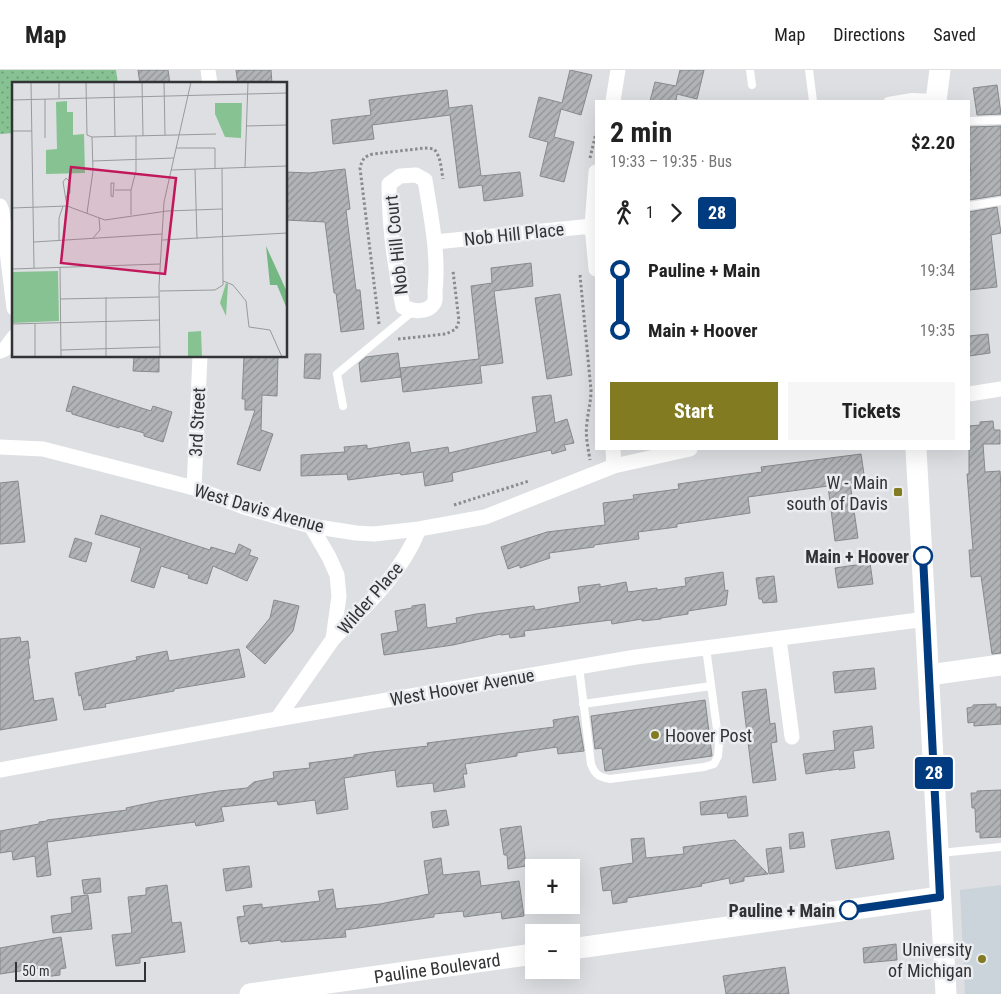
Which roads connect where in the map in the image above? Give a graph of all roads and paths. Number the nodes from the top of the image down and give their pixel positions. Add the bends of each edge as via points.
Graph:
1 (618, 70) edge
2 (750, 70) edge
3 (809, 70) edge
4 (940, 70) edge
5 (752, 85) dead end
6 (613, 100) edge
7 (813, 100) edge
8 (893, 100) edge
9 (936, 100) edge
10 (1001, 120) edge
11 (970, 122) edge
12 (595, 186) edge
13 (1001, 201) edge
14 (0, 206) edge
15 (970, 206) edge
16 (592, 226) junction
17 (435, 242) junction
18 (595, 258) edge
19 (579, 267) dead end
20 (453, 269) dead end
21 (12, 292) edge
22 (413, 311) junction
23 (12, 339) edge
24 (396, 340) dead end
25 (0, 351) edge
26 (200, 358) edge
27 (1001, 389) edge
28 (970, 394) edge
29 (343, 406) dead end
30 (0, 447) edge
31 (679, 450) edge
32 (916, 450) edge
33 (613, 456) edge
34 (590, 460) junction
35 (581, 463) dead end
36 (537, 478) dead end
37 (194, 488) junction
38 (448, 506) dead end
39 (311, 526) junction
40 (419, 529) junction
41 (926, 619) junction
42 (334, 639) junction
43 (779, 639) junction
44 (706, 648) junction
45 (1001, 665) edge
46 (579, 667) junction
47 (929, 675) junction
48 (711, 686) junction
49 (583, 704) junction
50 (277, 719) junction
51 (792, 737) dead end
52 (0, 770) edge
53 (1001, 847) edge
54 (938, 853) junction
55 (940, 897) junction
56 (580, 948) edge
57 (525, 955) edge
58 (250, 994) edge
59 (946, 994) edge

1 - 6 street
2 - 5 lane
3 - 7 lane
4 - 9 street
8 - 9 lane via 912,96
10 - 11 lane
12 - 16 street
13 - 15 lane
14 - 21 street
16 - 17 street, Nob Hill Place
16 - 18 street
17 - 22 street, Nob Hill Court via 435,302 428,309
17 - 22 street, Nob Hill Court via 426,180 416,175 400,176 389,184 389,200 403,307
19 - 34 path via 591,390 586,424
20 - 24 path via 459,321 456,329 446,334
22 - 29 lane via 337,374
23 - 25 street
26 - 37 street, 3rd Street
27 - 28 street
30 - 37 street, West Davis Avenue via 43,449
31 - 33 street, West Davis Avenue
32 - 41 street
33 - 34 path
33 - 40 street, West Davis Avenue via 485,517
34 - 35 path
36 - 38 path
37 - 39 street, West Davis Avenue via 244,507
39 - 40 street, West Davis Avenue via 374,534
39 - 42 street, Wilder Place via 338,576
40 - 42 street, Wilder Place via 412,547 397,569
41 - 43 street, West Hoover Avenue
41 - 47 street
42 - 50 street, Wilder Place
43 - 44 street, West Hoover Avenue
43 - 51 street
44 - 46 street, West Hoover Avenue
44 - 48 lane
45 - 47 street
46 - 49 lane
46 - 50 street, West Hoover Avenue
47 - 54 street
48 - 49 lane
48 - 49 lane via 718,756 714,764 704,767 600,778 591,764
50 - 52 street, West Hoover Avenue
53 - 54 lane
54 - 55 street
55 - 56 street
55 - 59 street
57 - 58 street, Pauline Boulevard

